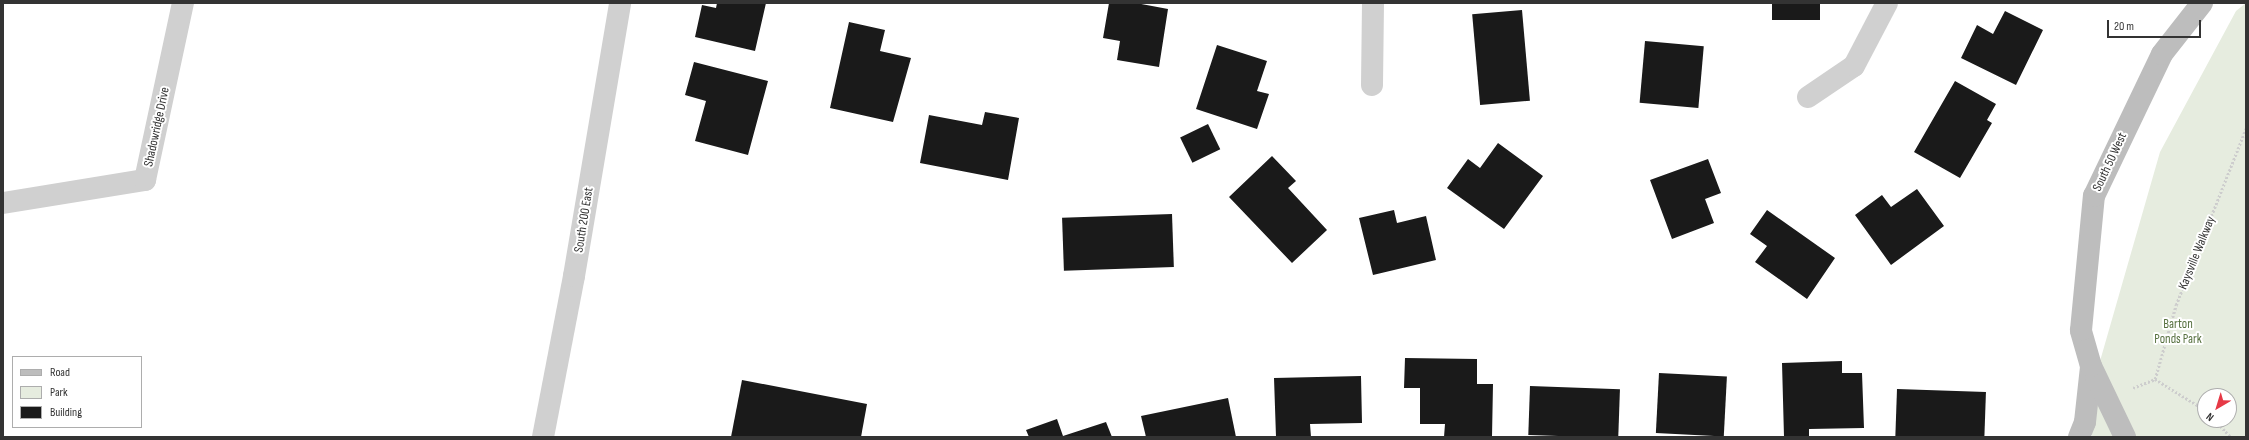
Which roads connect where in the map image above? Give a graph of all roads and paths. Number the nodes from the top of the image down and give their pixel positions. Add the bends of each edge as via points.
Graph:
1 (183, 3) edge
2 (620, 3) edge
3 (1373, 3) edge
4 (1887, 3) edge
5 (2202, 3) edge
6 (1372, 84) dead end
7 (1808, 97) dead end
8 (2246, 128) edge
9 (3, 203) edge
10 (2091, 366) junction
11 (2155, 379) junction
12 (2133, 388) dead end
13 (2197, 405) edge
14 (2222, 428) edge
15 (543, 437) edge
16 (2078, 437) edge
17 (2125, 437) edge
18 (2230, 437) edge

1 - 9 street, Shadowridge Drive via 146,180
2 - 15 street, South 200 East via 574,276
3 - 6 street
4 - 7 street via 1854,66
5 - 10 street, South 50 West via 2162,54 2094,196 2081,330
8 - 11 path, Kaysville Walkway via 2176,305
10 - 16 street, South 50 West via 2085,422
10 - 17 street, South 50 West
11 - 12 path
11 - 13 path
14 - 18 path

